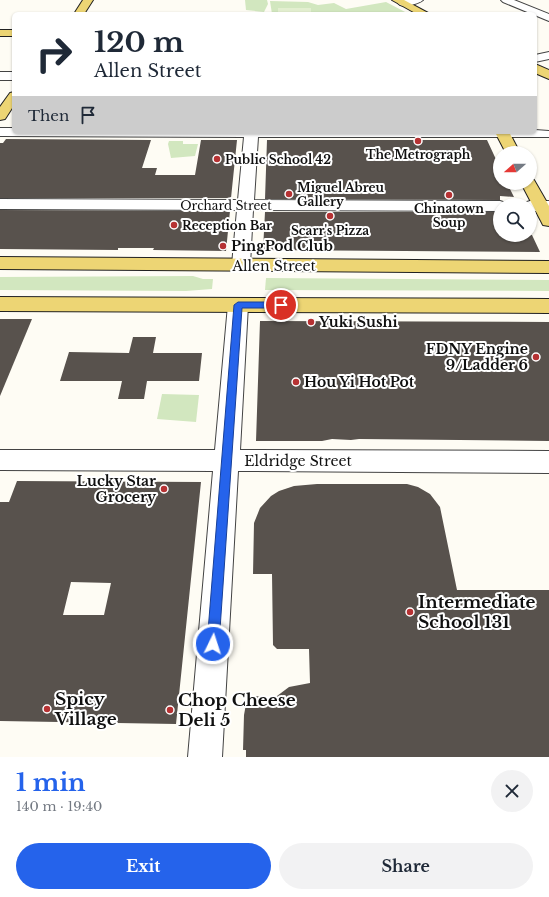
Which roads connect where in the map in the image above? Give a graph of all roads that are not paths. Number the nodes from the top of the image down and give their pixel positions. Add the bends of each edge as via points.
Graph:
1 (88, 0) edge
2 (418, 0) edge
3 (506, 0) edge
4 (400, 1) edge
5 (80, 12) edge
6 (422, 12) edge
7 (535, 12) edge
8 (537, 13) edge
9 (549, 18) edge
10 (0, 33) edge
11 (12, 33) edge
12 (549, 55) edge
13 (537, 58) edge
14 (537, 69) edge
15 (549, 75) edge
16 (0, 76) edge
17 (12, 76) edge
18 (12, 99) edge
19 (0, 116) edge
20 (0, 132) edge
21 (12, 132) edge
22 (251, 134) edge
23 (504, 134) edge
24 (510, 146) edge
25 (532, 190) edge
26 (0, 204) edge
27 (246, 205) junction
28 (493, 206) edge
29 (540, 206) edge
30 (549, 221) edge
31 (0, 263) edge
32 (241, 265) junction
33 (549, 267) edge
34 (0, 304) edge
35 (238, 305) junction
36 (549, 306) edge
37 (0, 460) edge
38 (226, 461) junction
39 (549, 462) edge
40 (205, 757) edge

1 - 5 main road
2 - 4 street
3 - 7 street
4 - 6 main road
8 - 9 street
10 - 11 main road
12 - 13 street
14 - 15 main road
16 - 17 street
18 - 19 main road
20 - 21 street
22 - 27 street
23 - 24 main road
25 - 29 main road
26 - 27 street, Orchard Street
27 - 28 street, Orchard Street
27 - 32 street
29 - 30 main road
31 - 32 main road, Allen Street
32 - 33 main road, Allen Street
34 - 35 main road
35 - 36 main road
35 - 38 street
37 - 38 street, Eldridge Street
38 - 39 street, Eldridge Street
38 - 40 street

